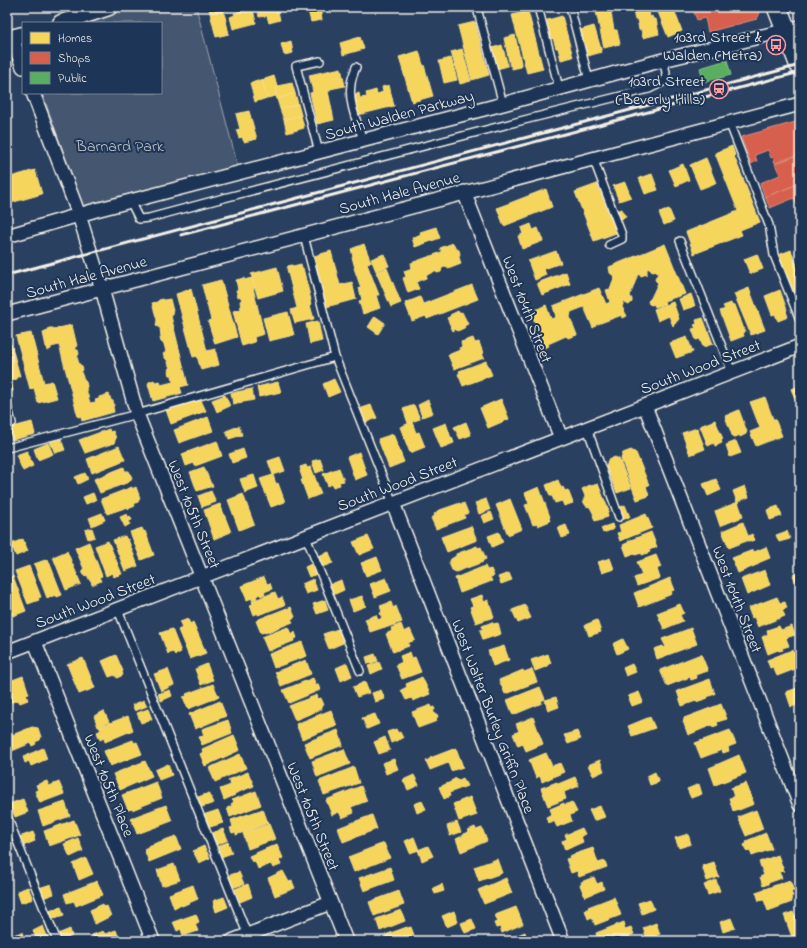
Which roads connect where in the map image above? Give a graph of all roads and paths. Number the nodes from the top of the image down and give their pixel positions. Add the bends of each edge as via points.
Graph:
1 (109, 7) edge
2 (538, 7) edge
3 (570, 7) edge
4 (777, 7) edge
5 (478, 12) dead end
6 (64, 22) edge
7 (793, 29) edge
8 (14, 37) edge
9 (663, 60) junction
10 (320, 61) dead end
11 (22, 64) edge
12 (800, 66) edge
13 (356, 67) dead end
14 (589, 80) junction
15 (560, 88) junction
16 (33, 94) edge
17 (503, 104) junction
18 (800, 104) edge
19 (729, 122) junction
20 (363, 140) junction
21 (320, 152) junction
22 (593, 158) junction
23 (464, 192) junction
24 (130, 202) junction
25 (79, 215) junction
26 (304, 236) junction
27 (8, 237) edge
28 (680, 241) dead end
29 (609, 245) dead end
30 (102, 289) junction
31 (7, 314) edge
32 (800, 320) edge
33 (800, 346) edge
34 (335, 357) junction
35 (732, 372) junction
36 (7, 405) edge
37 (645, 406) junction
38 (137, 414) junction
39 (12, 423) dead end
40 (587, 428) junction
41 (561, 438) junction
42 (7, 448) edge
43 (393, 503) junction
44 (619, 517) dead end
45 (306, 537) junction
46 (202, 577) junction
47 (118, 610) junction
48 (35, 642) junction
49 (7, 652) edge
50 (360, 671) dead end
51 (800, 805) edge
52 (7, 816) edge
53 (330, 903) junction
54 (249, 938) edge
55 (57, 941) edge
56 (153, 941) edge
57 (232, 941) edge
58 (346, 941) edge
59 (563, 941) edge

1 - 6 street
2 - 15 lane
3 - 14 lane
4 - 7 main road
5 - 17 lane
7 - 9 street, South Walden Parkway
7 - 12 main road
8 - 11 street
9 - 14 street, South Walden Parkway
9 - 24 lane via 665,80 649,89 149,218 139,219
10 - 21 lane via 296,66
13 - 20 lane via 350,96
14 - 15 street, South Walden Parkway
15 - 17 street, South Walden Parkway
16 - 25 street, West 105th Street
17 - 20 street, South Walden Parkway
18 - 19 street, South Hale Avenue
19 - 22 street, South Hale Avenue
19 - 32 lane via 769,225 774,255
20 - 21 street, South Walden Parkway
21 - 24 street, South Walden Parkway
22 - 23 street, South Hale Avenue
22 - 29 lane via 622,235 622,239
23 - 26 street, South Hale Avenue
23 - 41 street, West 104th Street
24 - 25 street, South Walden Parkway
25 - 27 street, South Walden Parkway
25 - 30 street, West 105th Street
26 - 30 street, South Hale Avenue
26 - 34 lane
28 - 35 lane
30 - 31 street, South Hale Avenue
30 - 38 street, West 105th Street
33 - 35 street, South Wood Street
34 - 38 lane
34 - 43 lane
35 - 37 street, South Wood Street
36 - 39 lane
37 - 40 street, South Wood Street
37 - 51 street, West 104th Street
38 - 42 lane
38 - 46 street, West 105th Street
40 - 41 street, South Wood Street
40 - 44 lane
41 - 43 street, South Wood Street
43 - 45 street, South Wood Street
43 - 59 street, West Walter Burley Griffin Place
45 - 46 street, South Wood Street
45 - 50 lane
46 - 47 street, South Wood Street
46 - 53 street, West 105th Street
47 - 48 street, South Wood Street
47 - 54 lane
48 - 49 street, South Wood Street
48 - 56 street, West 105th Place
52 - 55 lane
53 - 54 street
53 - 58 street, West 105th Street
54 - 57 street

